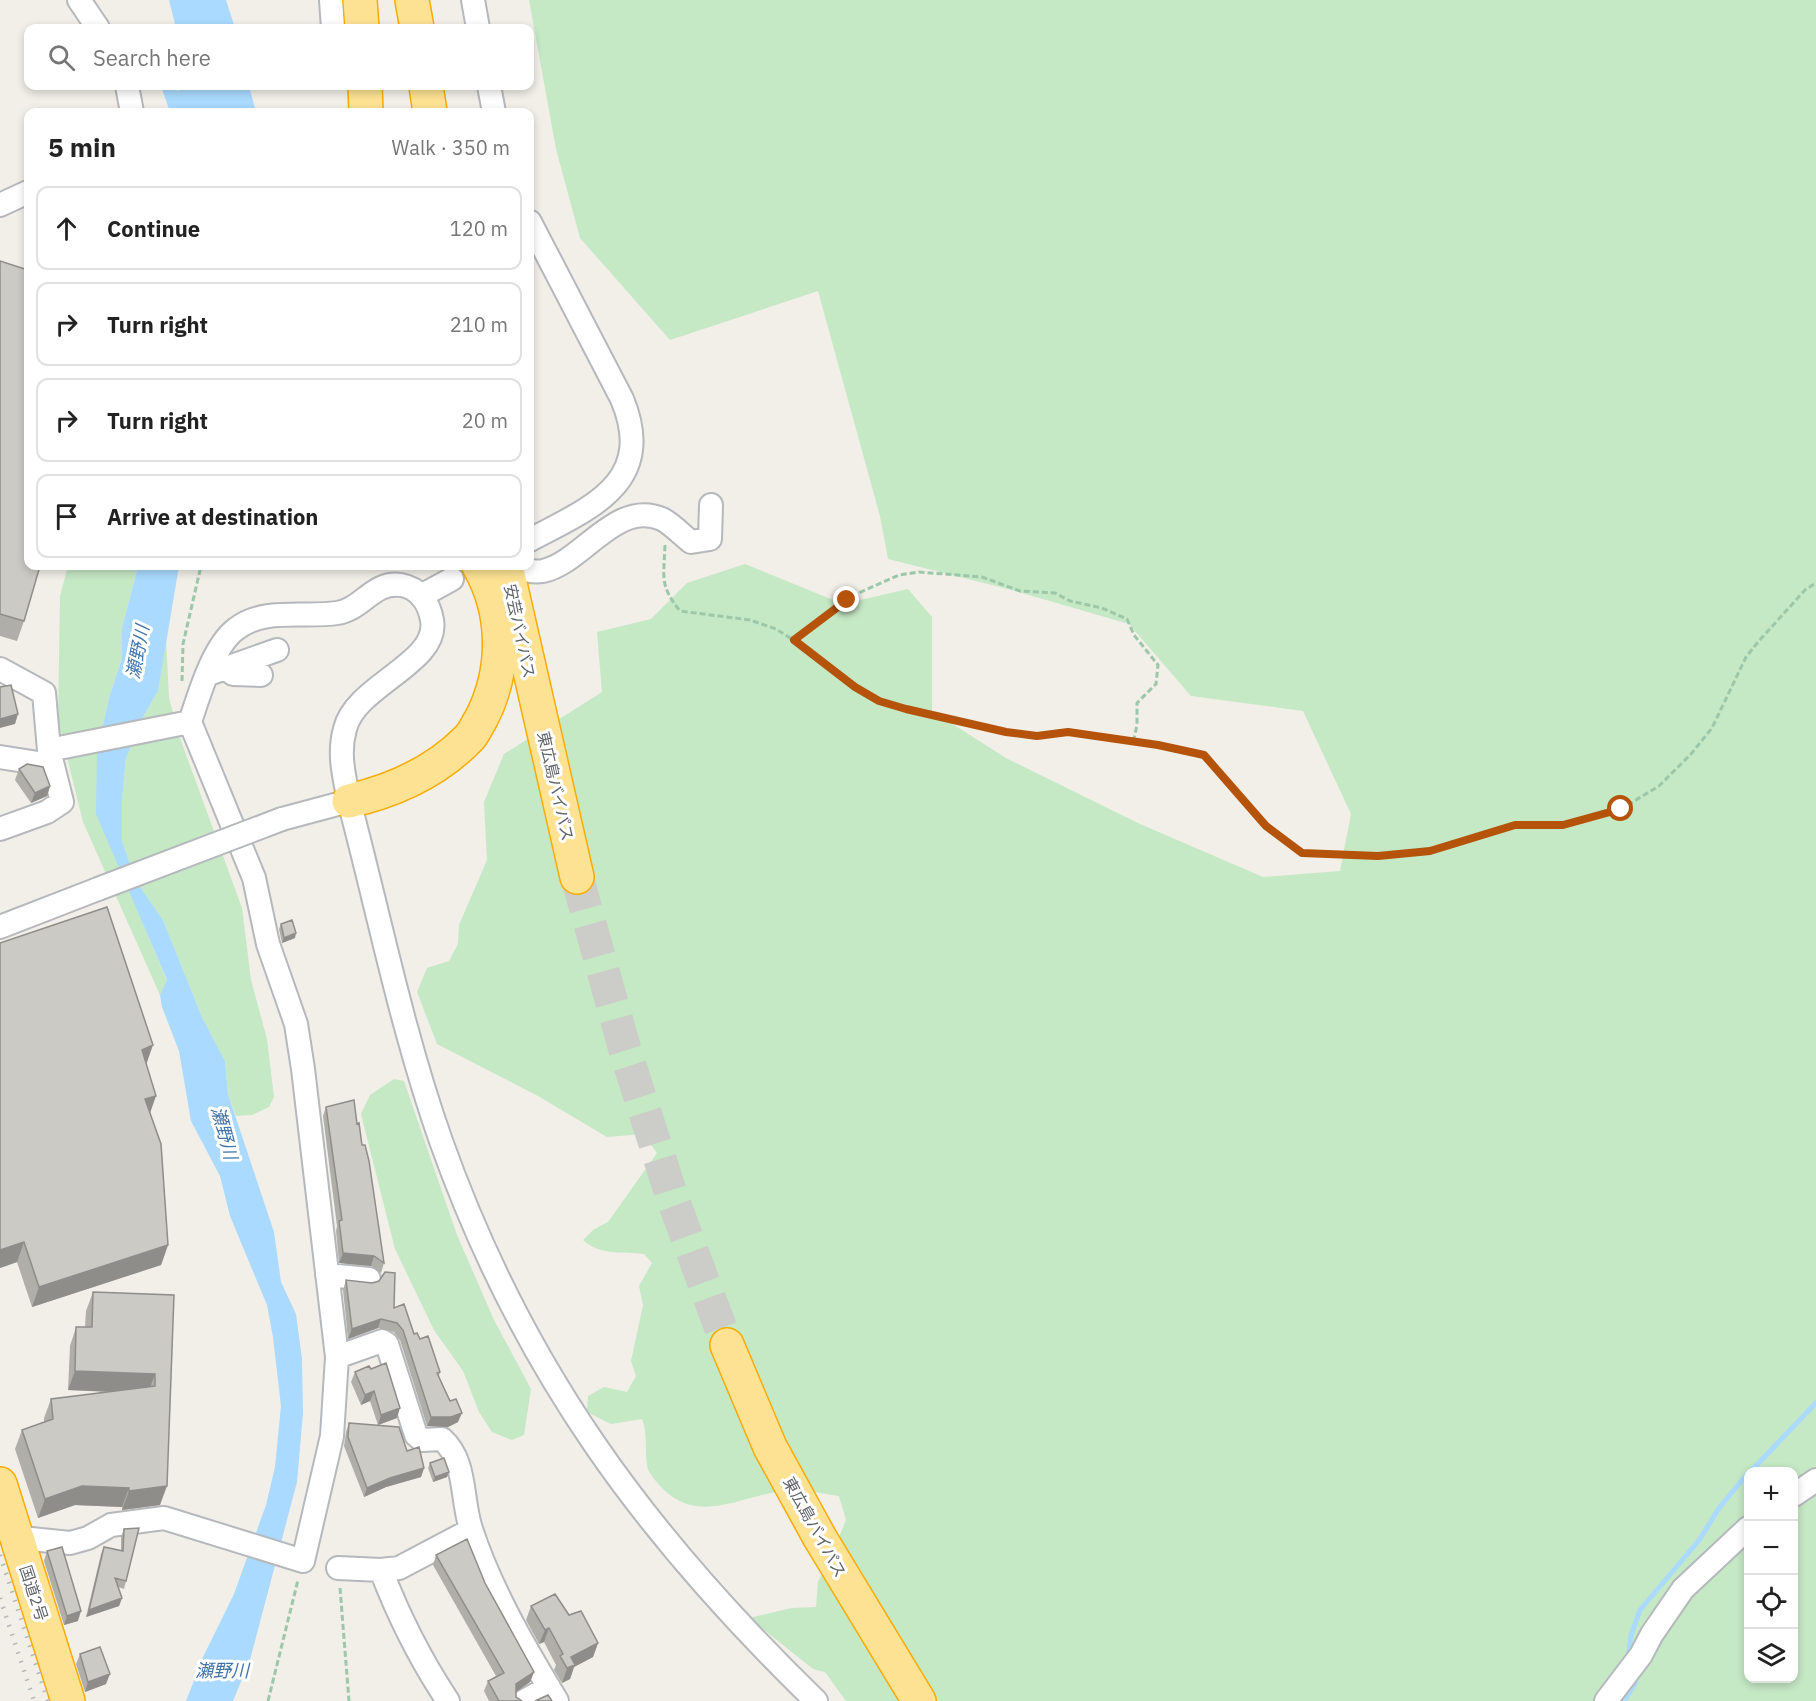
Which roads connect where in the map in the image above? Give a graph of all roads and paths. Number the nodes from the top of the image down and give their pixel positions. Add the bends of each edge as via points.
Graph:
1 (79, 0) edge
2 (331, 0) edge
3 (347, 0) edge
4 (360, 0) edge
5 (412, 0) edge
6 (473, 0) edge
7 (95, 24) edge
8 (333, 24) edge
9 (348, 24) edge
10 (362, 24) edge
11 (416, 24) edge
12 (477, 24) edge
13 (128, 90) edge
14 (351, 90) edge
15 (365, 90) edge
16 (427, 90) edge
17 (490, 90) edge
18 (131, 108) edge
19 (352, 108) edge
20 (366, 108) edge
21 (429, 108) edge
22 (493, 108) edge
23 (24, 194) edge
24 (0, 205) edge
25 (534, 230) edge
26 (711, 505) dead end
27 (675, 529) junction
28 (534, 538) edge
29 (200, 570) edge
30 (465, 570) edge
31 (507, 570) edge
32 (531, 570) edge
33 (1816, 583) edge
34 (421, 596) junction
35 (794, 640) junction
36 (277, 650) dead end
37 (0, 669) edge
38 (218, 671) junction
39 (261, 675) dead end
40 (182, 686) dead end
41 (534, 696) joint
42 (185, 724) junction
43 (1132, 743) junction
44 (52, 755) junction
45 (0, 757) edge
46 (349, 801) junction
47 (0, 829) edge
48 (577, 877) tunnel mouth
49 (0, 927) edge
50 (327, 1275) junction
51 (369, 1279) dead end
52 (727, 1345) tunnel mouth
53 (337, 1357) junction
54 (1816, 1480) edge
55 (0, 1484) edge
56 (1798, 1492) edge
57 (471, 1530) junction
58 (1744, 1533) edge
59 (18, 1542) junction
60 (299, 1560) junction
61 (338, 1568) joint
62 (381, 1570) junction
63 (553, 1694) edge
64 (68, 1701) edge
65 (268, 1701) edge
66 (349, 1701) edge
67 (448, 1701) edge
68 (524, 1701) edge
69 (816, 1701) edge
70 (919, 1701) edge
71 (1606, 1701) edge

1 - 7 street
2 - 8 street
3 - 9 highway
4 - 10 highway
5 - 11 highway
6 - 12 street
13 - 18 street
14 - 19 highway
15 - 20 highway
16 - 21 highway
17 - 22 street
23 - 24 street
25 - 28 street via 622,399 632,438 623,474 610,493 595,506
26 - 27 street via 710,539 691,542
27 - 32 street via 650,516 628,519 554,567 541,572
27 - 35 path via 666,540 664,585 680,611 750,620
29 - 40 path via 183,644
30 - 34 street
30 - 46 highway via 498,610 501,645 487,707 471,737 441,763 373,795
31 - 41 highway, 安芸バイパス
33 - 43 path via 1787,609 1746,657 1712,728 1659,786 1621,809 1563,825 1515,825 1430,851 1378,856 1302,853 1245,805 1204,755
34 - 38 street via 402,585 382,585 357,605 339,613 258,617 223,642
34 - 46 street via 429,607 432,636 416,657 368,694 345,726 341,760
35 - 43 path via 879,701 1006,732 1037,736 1068,732
35 - 43 path via 854,595 910,573 982,577 1020,591 1055,593 1070,602 1117,613 1127,620 1158,665 1156,684 1137,703
36 - 38 street
37 - 44 street via 44,693
38 - 39 street
38 - 42 street
41 - 48 highway, 東広島バイパス
42 - 44 street
42 - 50 street via 254,878 268,944 296,1024
44 - 45 street
44 - 47 street via 62,802 47,812
46 - 49 street, bridge via 282,819
46 - 69 street via 420,1076 488,1257 521,1326 558,1391 628,1494 712,1597
50 - 51 street
50 - 53 street
52 - 70 highway, 東広島バイパス via 771,1447 820,1538
53 - 57 street via 382,1341 387,1344 416,1435 422,1440 442,1439 451,1447 466,1495
53 - 60 street via 332,1436
54 - 56 street
55 - 59 highway, 国道2号
57 - 62 street via 399,1568
57 - 63 street via 493,1584
58 - 71 street via 1683,1589
59 - 60 street via 32,1539 69,1543 121,1523 164,1518
59 - 64 highway, 国道2号
60 - 65 path
61 - 62 street
61 - 66 path
62 - 67 street via 417,1652
63 - 68 street

